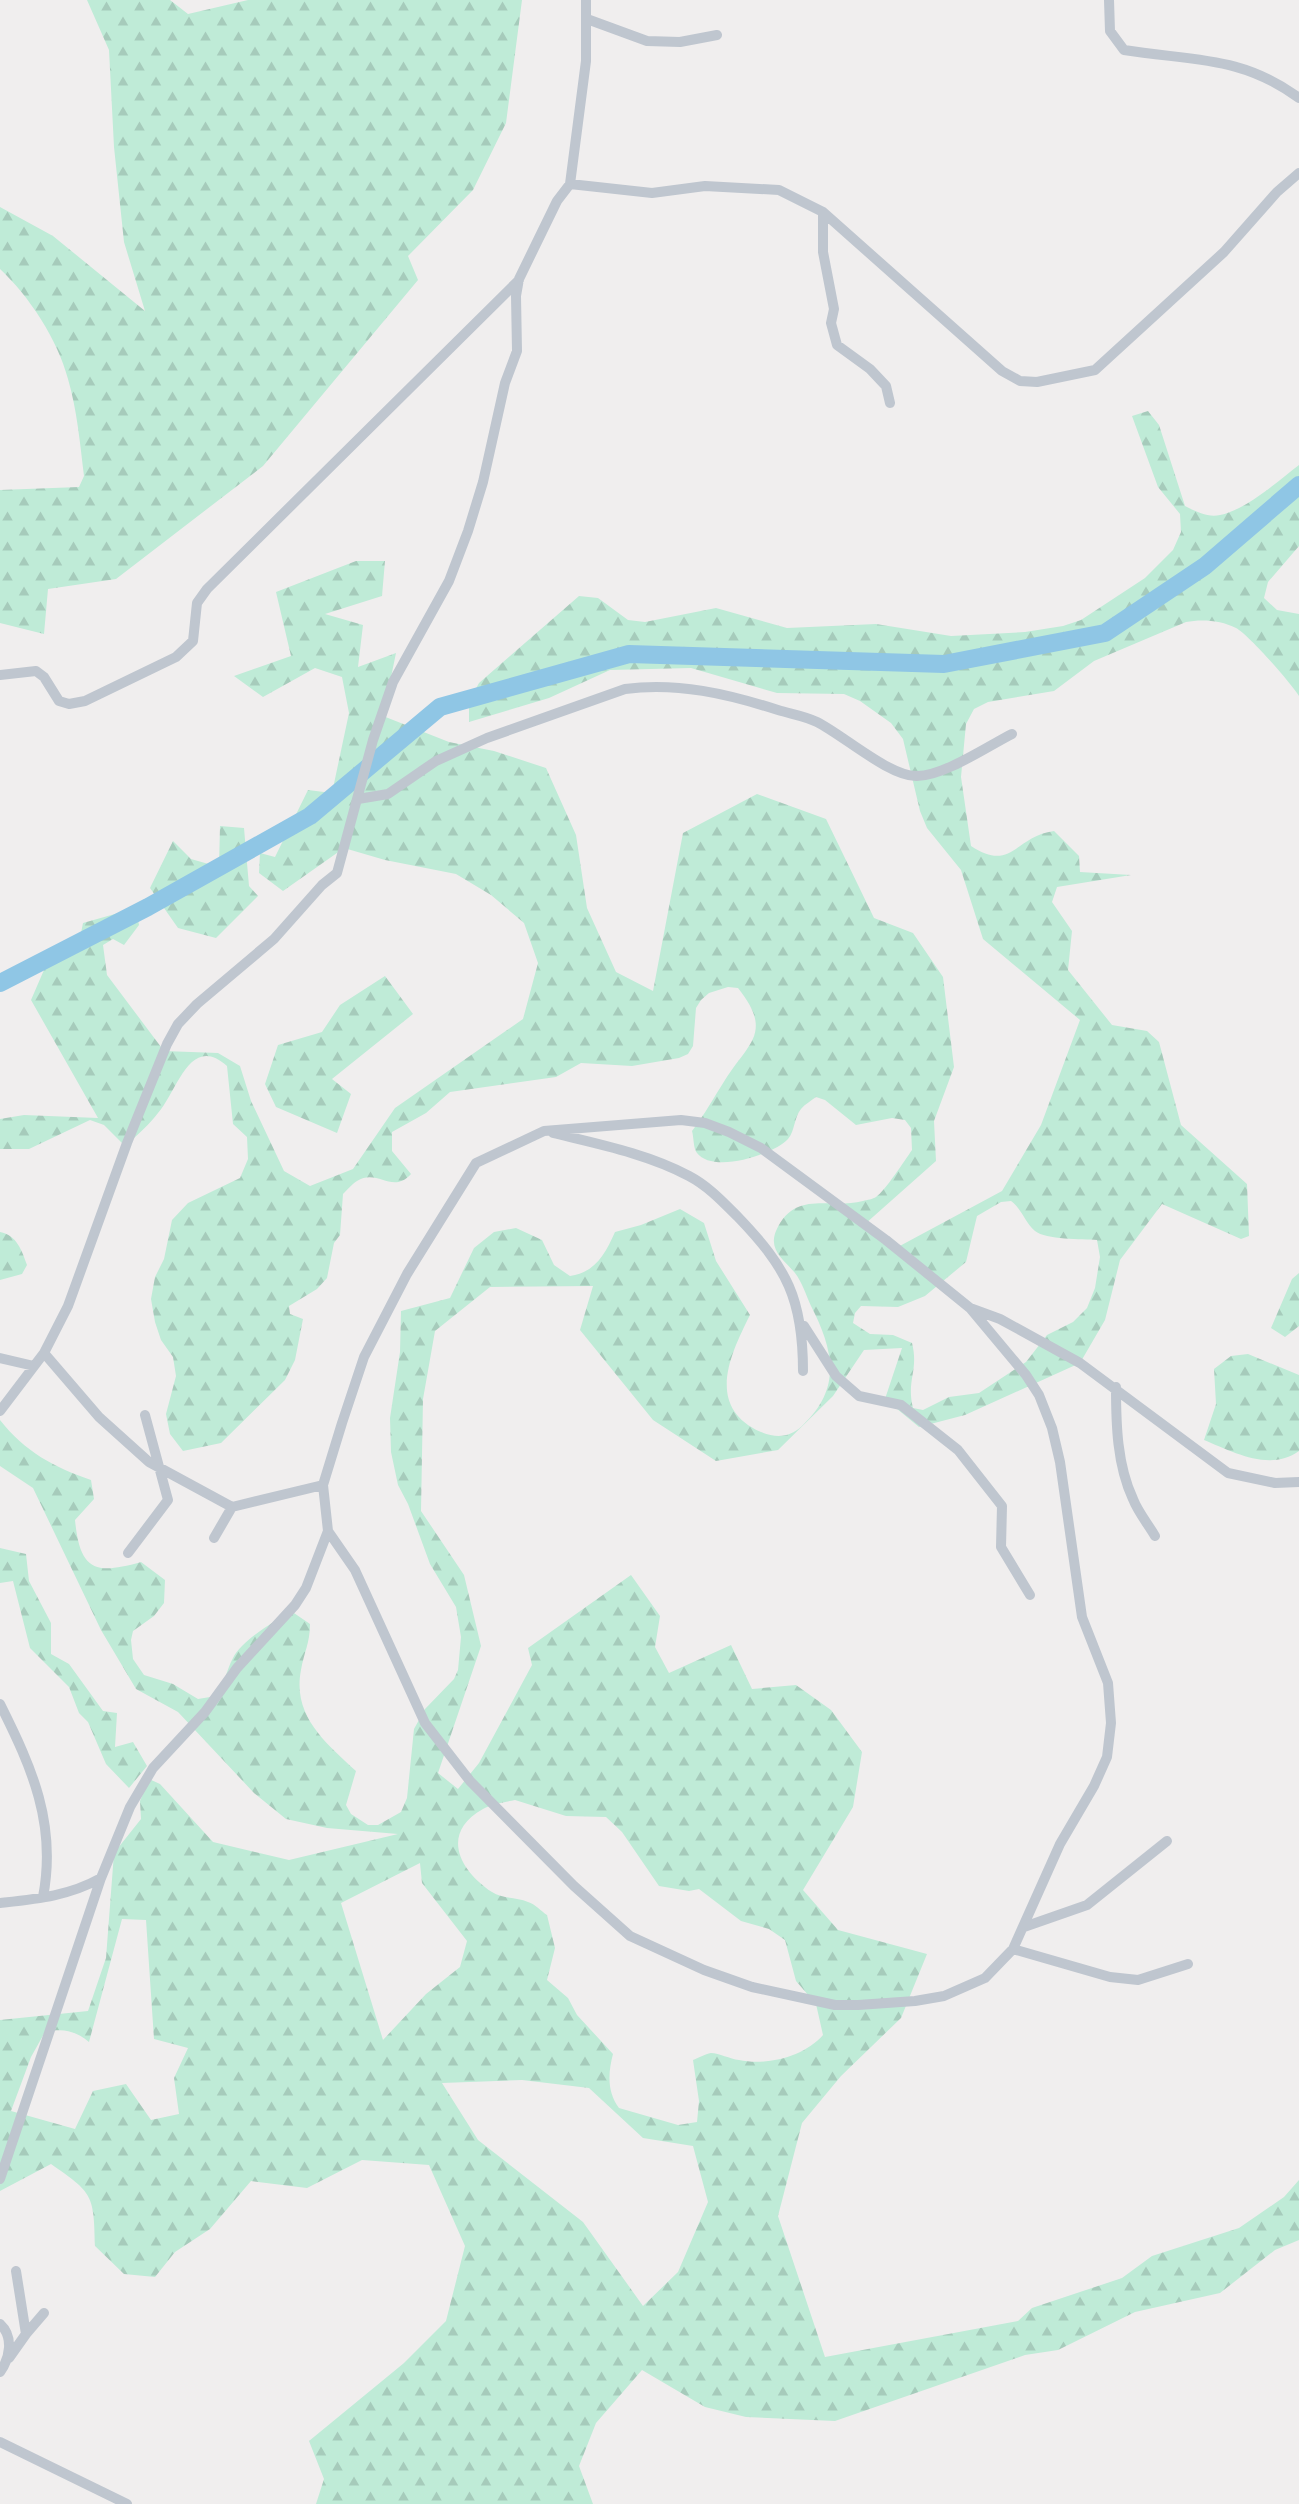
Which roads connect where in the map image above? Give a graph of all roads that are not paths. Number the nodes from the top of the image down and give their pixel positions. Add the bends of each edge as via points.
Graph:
1 (586, 0) edge
2 (1109, 0) edge
3 (587, 19) junction
4 (717, 35) dead end
5 (1299, 98) edge
6 (1299, 173) edge
7 (570, 184) junction
8 (823, 212) junction
9 (519, 279) junction
10 (890, 403) dead end
11 (0, 675) edge
12 (1012, 734) dead end
13 (358, 799) junction
14 (544, 1131) junction
15 (970, 1308) junction
16 (800, 1320) junction
17 (44, 1353) junction
18 (0, 1358) edge
19 (34, 1366) junction
20 (804, 1371) dead end
21 (1116, 1387) junction
22 (2, 1406) edge
23 (145, 1415) dead end
24 (161, 1471) junction
25 (1299, 1482) edge
26 (323, 1485) junction
27 (232, 1507) junction
28 (328, 1531) junction
29 (1155, 1536) dead end
30 (214, 1538) dead end
31 (128, 1553) dead end
32 (1030, 1595) dead end
33 (0, 1704) edge
34 (1167, 1841) dead end
35 (101, 1878) junction
36 (43, 1897) junction
37 (0, 1903) edge
38 (1024, 1927) junction
39 (1013, 1950) junction
40 (1188, 1964) dead end
41 (0, 2179) edge
42 (16, 2271) dead end
43 (44, 2313) dead end
44 (0, 2324) edge
45 (26, 2334) junction
46 (9, 2358) junction
47 (0, 2372) edge
48 (0, 2442) edge
49 (127, 2504) edge

1 - 3 street
2 - 5 street via 1110,31 1124,50 1229,63
3 - 4 street via 647,41 680,42
3 - 7 street via 584,82
6 - 8 street via 1224,252 1095,370 1037,382 1020,381 1002,371
7 - 8 street via 652,193 705,186 779,190
7 - 9 street via 557,201
8 - 10 street via 823,252 837,345 886,386
9 - 11 street via 207,589 197,603 193,641 176,657 85,701 69,704 59,702 36,671
9 - 13 street via 517,351 505,383 483,483 449,581 393,682
12 - 13 street via 934,774 916,777 899,773 812,720 688,687 643,687 625,689 487,738 436,761 388,794
13 - 17 street via 337,873 274,939 178,1024 127,1143 68,1306
14 - 15 street via 681,1120 729,1132 778,1160
14 - 16 street via 640,1157 700,1182 764,1244 787,1277
14 - 26 street via 476,1163 407,1274 364,1357
15 - 21 street via 1019,1329
15 - 38 street via 1013,1356 1046,1411 1060,1462 1082,1617 1101,1661 1110,1701 1107,1756 1060,1844
16 - 20 street
16 - 32 street via 836,1376 859,1396 901,1405 958,1450 1002,1506 1001,1547
17 - 19 street
17 - 24 street via 99,1417
18 - 19 street
19 - 22 street
21 - 25 street via 1228,1473 1275,1483
21 - 29 street via 1125,1477 1133,1500
23 - 24 street
24 - 27 street
24 - 31 street via 168,1500
26 - 27 street
26 - 28 street
27 - 30 street
28 - 35 street via 306,1588 295,1605 237,1668 141,1786
28 - 39 street via 355,1570 425,1723 446,1753 574,1886 630,1936 752,1987 835,2005 944,1996 985,1978
33 - 36 street via 34,1774 42,1806 48,1860
34 - 38 street via 1087,1905
35 - 36 street via 81,1890
35 - 41 street
36 - 37 street
38 - 39 street
39 - 40 street via 1110,1977 1138,1980
42 - 45 street
43 - 45 street
44 - 46 street via 9,2340
45 - 46 street
46 - 47 street
48 - 49 street

